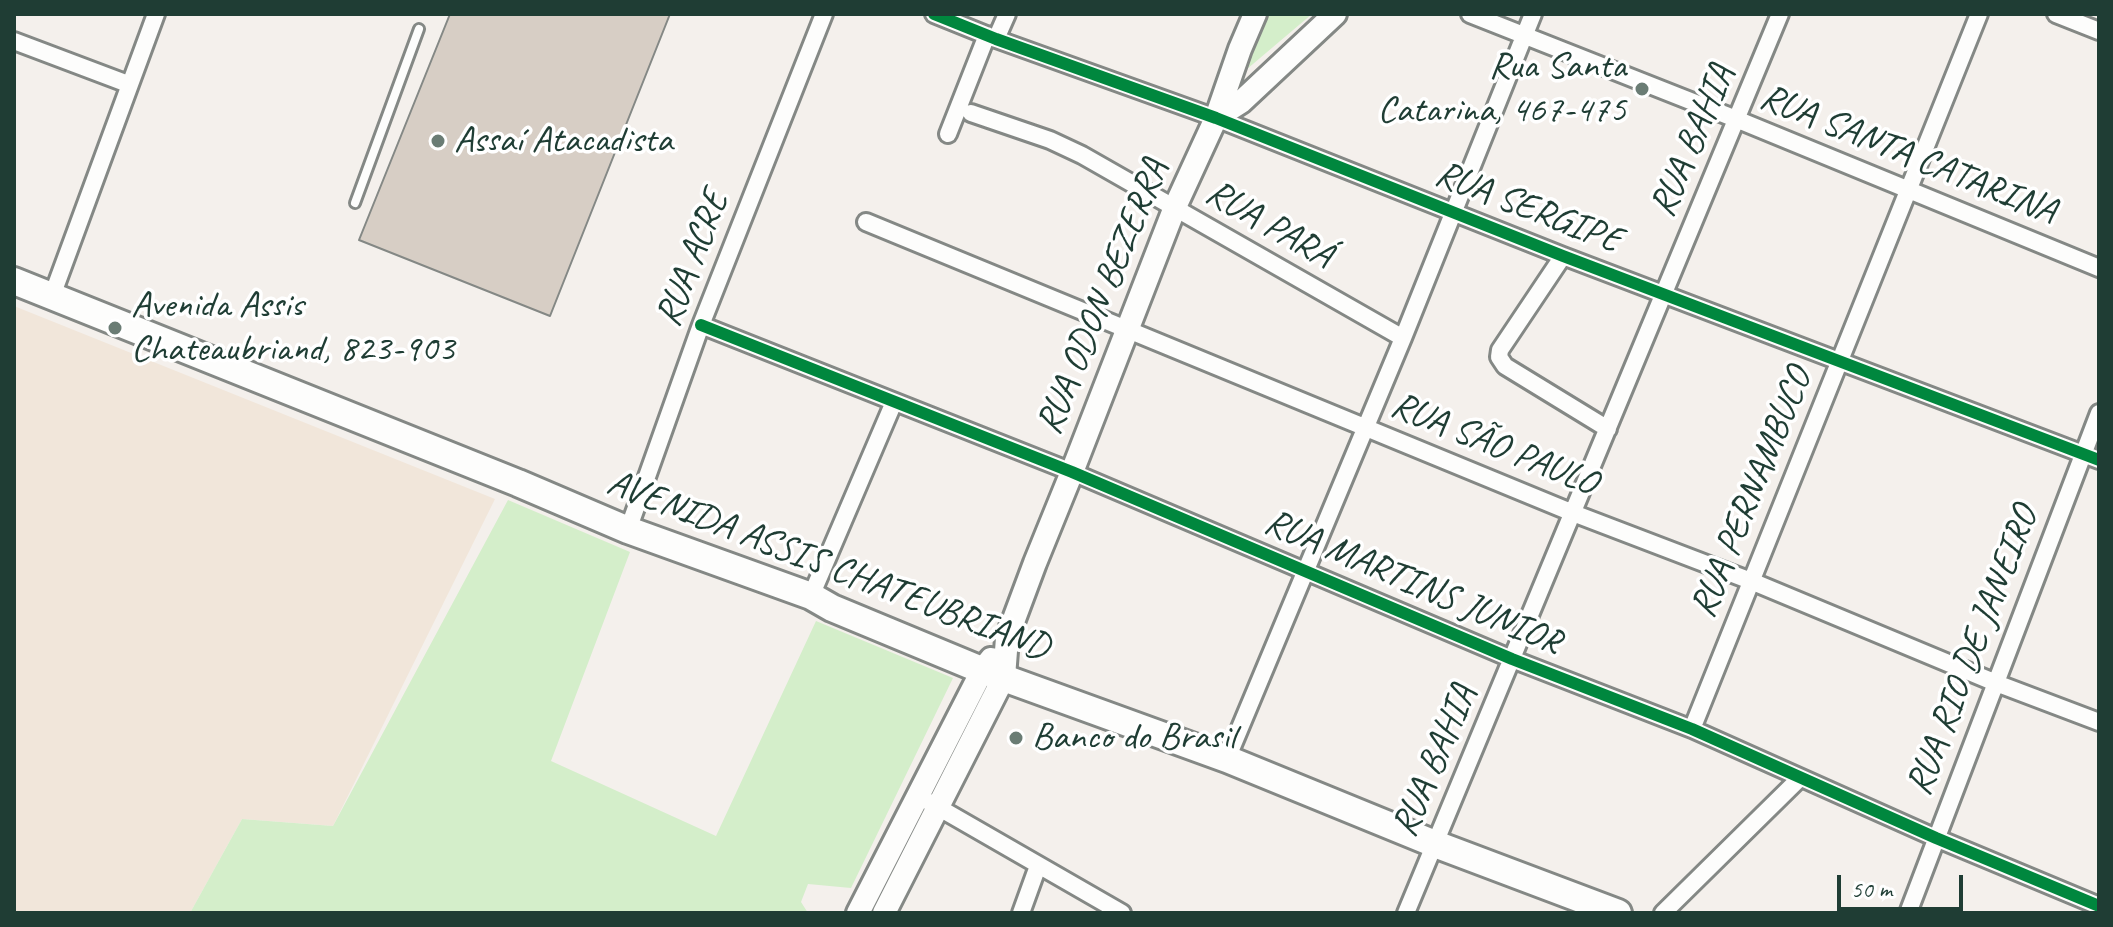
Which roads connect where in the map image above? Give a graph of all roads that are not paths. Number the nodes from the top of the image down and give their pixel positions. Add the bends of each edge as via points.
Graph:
1 (156, 14) edge
2 (824, 14) edge
3 (934, 14) edge
4 (1007, 14) edge
5 (1255, 14) edge
6 (1335, 14) edge
7 (1470, 14) edge
8 (1533, 14) edge
9 (1780, 14) edge
10 (1979, 14) edge
11 (2056, 14) edge
12 (419, 29) dead end
13 (2099, 31) edge
14 (1525, 35) junction
15 (991, 37) junction
16 (14, 41) edge
17 (128, 84) junction
18 (971, 113) dead end
19 (1216, 118) junction
20 (1736, 119) junction
21 (948, 134) dead end
22 (1908, 189) junction
23 (355, 203) dead end
24 (1175, 207) junction
25 (1453, 212) junction
26 (866, 222) dead end
27 (1563, 256) junction
28 (2099, 268) edge
29 (14, 281) edge
30 (1664, 293) junction
31 (52, 296) junction
32 (701, 325) junction
33 (1127, 328) junction
34 (1403, 338) junction
35 (1839, 362) junction
36 (894, 402) junction
37 (2099, 413) edge
38 (1366, 427) junction
39 (1608, 429) junction
40 (2091, 457) edge
41 (1072, 472) junction
42 (1573, 513) junction
43 (628, 530) junction
44 (1306, 571) junction
45 (1751, 581) junction
46 (811, 596) junction
47 (1512, 659) junction
48 (994, 673) junction
49 (1996, 683) junction
50 (2099, 722) edge
51 (1692, 729) junction
52 (1227, 759) junction
53 (1800, 778) junction
54 (928, 802) junction
55 (1936, 838) junction
56 (1435, 844) junction
57 (1038, 866) junction
58 (2099, 906) edge
59 (858, 913) edge
60 (884, 913) edge
61 (1021, 913) edge
62 (1122, 913) edge
63 (1406, 913) edge
64 (1618, 913) edge
65 (1663, 913) edge
66 (1908, 913) edge

1 - 17 street
2 - 32 street, RUA ACRE
3 - 15 street, RUA SERGIPE
4 - 15 street
5 - 19 main road, RUA ODON BEZERRA
6 - 19 main road via 1241,102
7 - 14 street, RUA SANTA CATARINA
8 - 14 street
9 - 20 street, RUA BAHIA
10 - 22 street, RUA PERNAMBUCO
11 - 13 street
12 - 23 lane
14 - 20 street, RUA SANTA CATARINA
14 - 25 street
15 - 19 street, RUA SERGIPE
15 - 21 street
16 - 17 street
17 - 31 street
18 - 24 street, RUA PARÁ via 1050,140
19 - 24 main road, RUA ODON BEZERRA
19 - 25 street, RUA SERGIPE
20 - 22 street, RUA SANTA CATARINA
20 - 30 street, RUA BAHIA
22 - 28 street, RUA SANTA CATARINA
22 - 35 street, RUA PERNAMBUCO
24 - 33 main road, RUA ODON BEZERRA
24 - 34 street, RUA PARÁ
25 - 27 street, RUA SERGIPE
25 - 34 street
26 - 33 street, RUA SÃO PAULO
27 - 30 street, RUA SERGIPE
27 - 39 street via 1499,357 1505,366
29 - 31 main road, AVENIDA ASSIS CHATEUBRIAND
30 - 35 street, RUA SERGIPE
30 - 39 street, RUA BAHIA
31 - 43 main road, AVENIDA ASSIS CHATEUBRIAND
32 - 36 street, RUA MARTINS JUNIOR
32 - 43 street, RUA ACRE
33 - 38 street, RUA SÃO PAULO
33 - 41 main road, RUA ODON BEZERRA
34 - 38 street
35 - 40 street, RUA SERGIPE
35 - 45 street, RUA PERNAMBUCO
36 - 41 street, RUA MARTINS JUNIOR
36 - 46 street
37 - 40 street, RUA RIO DE JANEIRO
38 - 42 street, RUA SÃO PAULO
38 - 44 street
39 - 42 street, RUA BAHIA
40 - 49 street, RUA RIO DE JANEIRO
41 - 44 street, RUA MARTINS JUNIOR
41 - 48 main road, RUA ODON BEZERRA
42 - 45 street, RUA SÃO PAULO
42 - 47 street, RUA BAHIA
43 - 46 main road, AVENIDA ASSIS CHATEUBRIAND
44 - 47 street, RUA MARTINS JUNIOR
44 - 52 street
45 - 49 street, RUA SÃO PAULO
45 - 51 street, RUA PERNAMBUCO
46 - 48 main road, AVENIDA ASSIS CHATEUBRIAND
47 - 51 street, RUA MARTINS JUNIOR
47 - 56 street, RUA BAHIA
48 - 52 main road, AVENIDA ASSIS CHATEUBRIAND
48 - 54 main road, RUA ODON BEZERRA
49 - 50 street, RUA SÃO PAULO
49 - 55 street, RUA RIO DE JANEIRO
51 - 53 street, RUA MARTINS JUNIOR
52 - 56 main road, AVENIDA ASSIS CHATEUBRIAND
53 - 55 street, RUA MARTINS JUNIOR
53 - 65 street
54 - 57 street
54 - 59 main road
54 - 60 main road
55 - 58 street, RUA MARTINS JUNIOR
55 - 66 street, RUA RIO DE JANEIRO
56 - 63 street, RUA BAHIA
56 - 64 main road, AVENIDA ASSIS CHATEUBRIAND
57 - 61 street
57 - 62 street

